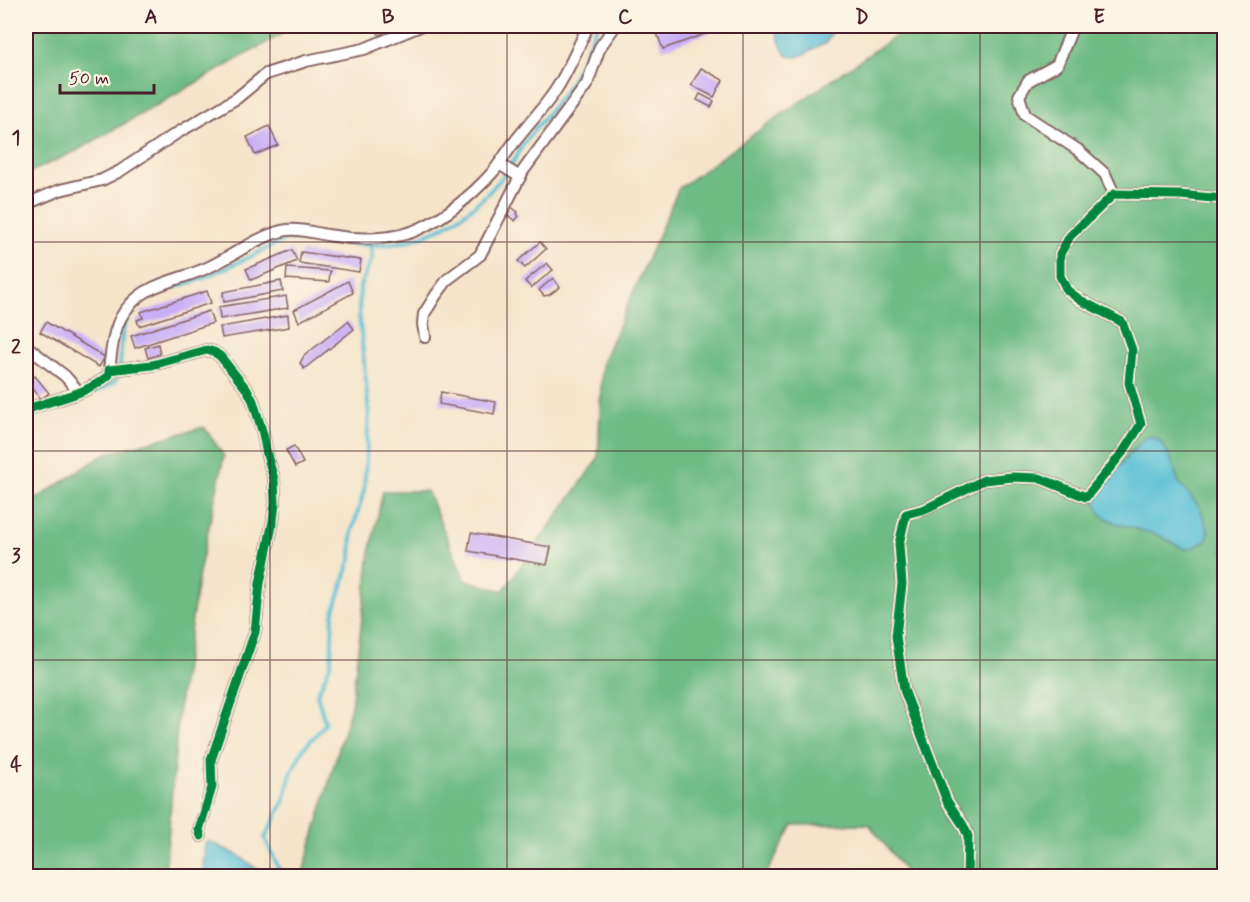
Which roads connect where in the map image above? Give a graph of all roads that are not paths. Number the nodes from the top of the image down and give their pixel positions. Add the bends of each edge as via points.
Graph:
1 (420, 26) edge
2 (588, 26) edge
3 (615, 26) edge
4 (1073, 26) edge
5 (509, 170) junction
6 (1114, 194) junction
7 (1224, 199) edge
8 (26, 204) edge
9 (425, 337) dead end
10 (26, 346) edge
11 (117, 370) junction
12 (79, 392) junction
13 (26, 410) edge
14 (201, 836) dead end
15 (967, 876) edge

1 - 8 street via 364,49 266,74 237,98 120,171
2 - 5 street via 553,93 509,149
3 - 5 street via 600,48 587,84
4 - 6 street via 1057,65 1028,81 1019,96 1025,115 1078,150 1105,174
5 - 9 street via 480,255 448,279 424,314
5 - 11 street via 457,207 404,235 329,236 287,230 240,249 207,268 153,288 128,306 119,321 113,342
6 - 7 street
6 - 15 street via 1070,236 1060,254 1060,276 1067,290 1080,300 1122,322 1132,350 1129,383 1141,424 1138,430 1086,497 1039,478 984,480 925,509 906,514 899,544 902,584 896,636 904,690 947,801 968,836
10 - 12 street
11 - 12 street
11 - 14 street via 207,350 214,352 253,401 274,478 273,521 255,632 211,759 212,787 199,830
12 - 13 street

